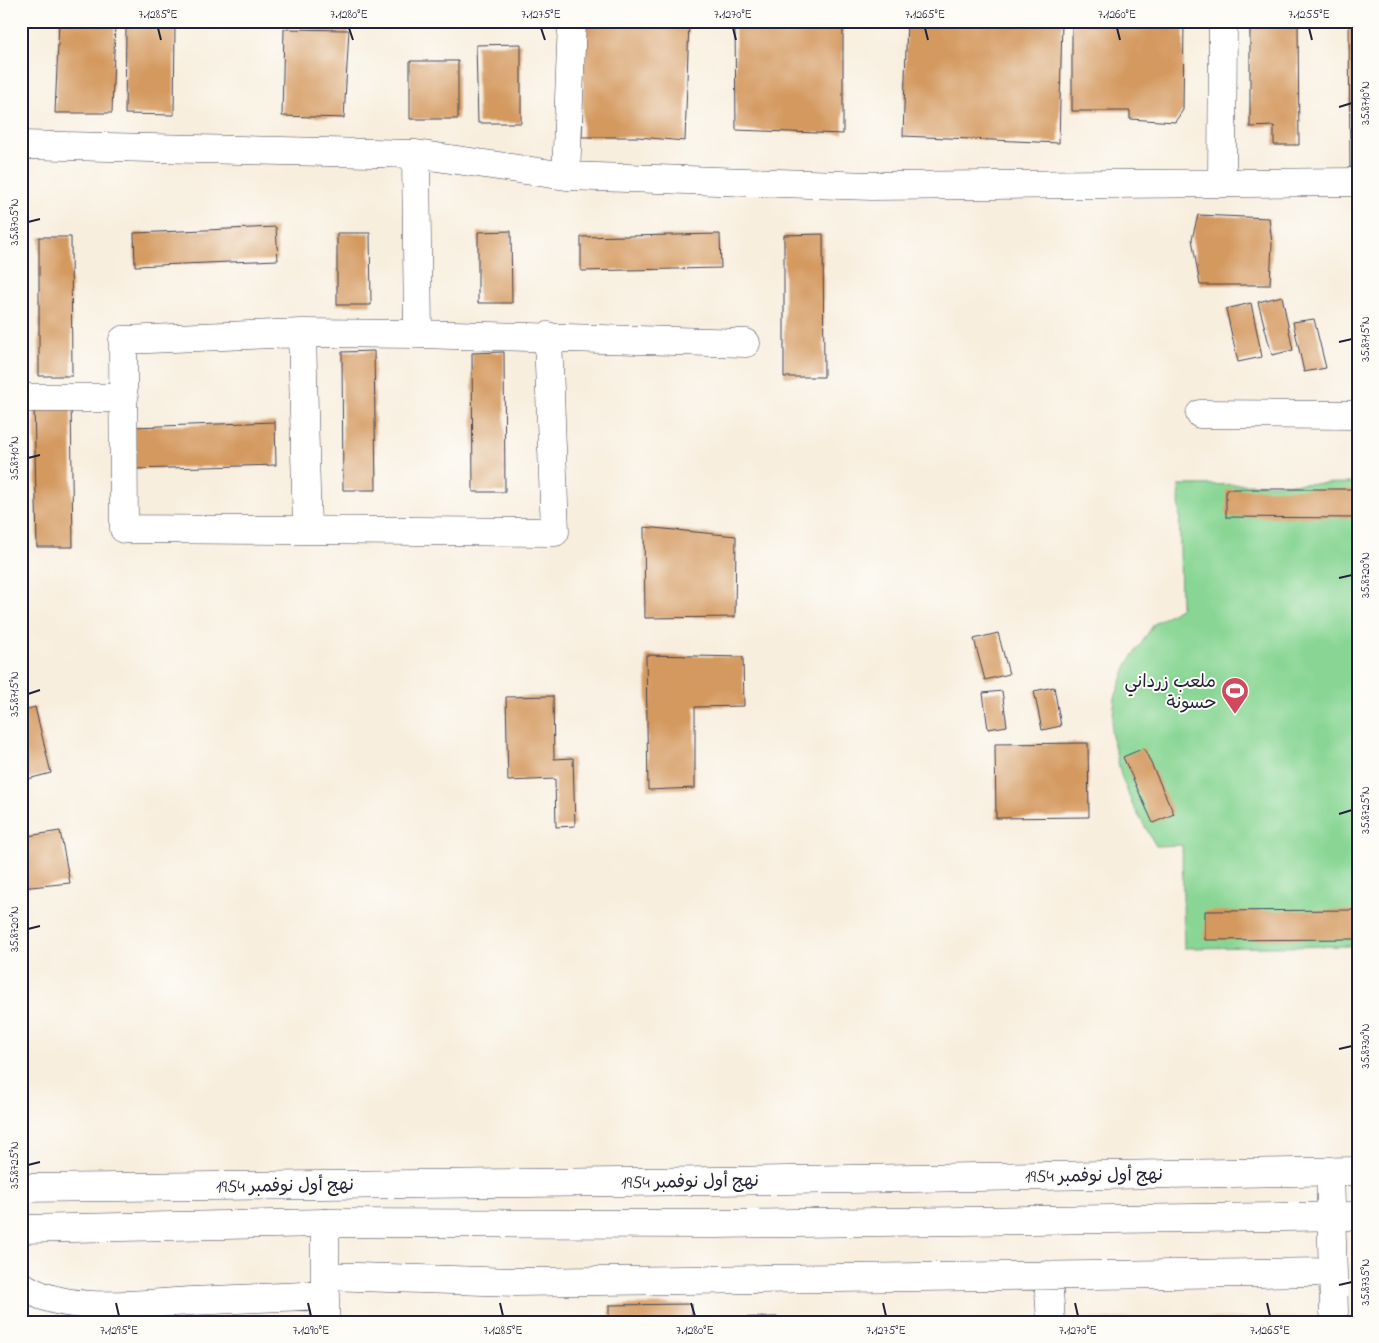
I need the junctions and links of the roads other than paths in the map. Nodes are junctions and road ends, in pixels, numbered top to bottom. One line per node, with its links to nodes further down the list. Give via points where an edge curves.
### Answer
1 (572, 21): 5 (main road)
2 (1224, 21): 6 (main road)
3 (21, 145): 4 (main road)
4 (416, 154): 5 (main road); 9 (main road)
5 (566, 176): 6 (main road, via 871,186)
6 (1222, 182): 7 (main road)
7 (1358, 182)
8 (302, 333): 9 (main road); 13 (main road, via 123,340); 16 (main road)
9 (418, 334): 10 (main road)
10 (548, 336): 11 (main road); 16 (main road, via 555,532)
11 (746, 343)
12 (21, 398): 13 (main road)
13 (124, 398): 16 (main road, via 124,529)
14 (1200, 414): 15 (main road)
15 (1358, 416)
16 (307, 530)
17 (1330, 1171): 18 (main road, نهج أول نوفمبر 1954); 19 (main road, نهج أول نوفمبر 1954); 21 (main road)
18 (1358, 1171)
19 (716, 1181): 20 (main road, نهج أول نوفمبر 1954); 23 (main road)
20 (21, 1188)
21 (1345, 1216): 23 (main road); 25 (main road)
22 (325, 1223): 23 (main road); 24 (main road); 28 (main road)
23 (717, 1224)
24 (21, 1229)
25 (1333, 1272): 26 (main road); 29 (main road)
26 (1048, 1275): 28 (main road, via 515,1282); 31 (main road)
27 (21, 1285): 30 (main road, via 32,1292)
28 (325, 1298): 30 (main road)
29 (1334, 1312)
30 (96, 1313)
31 (1050, 1322)

